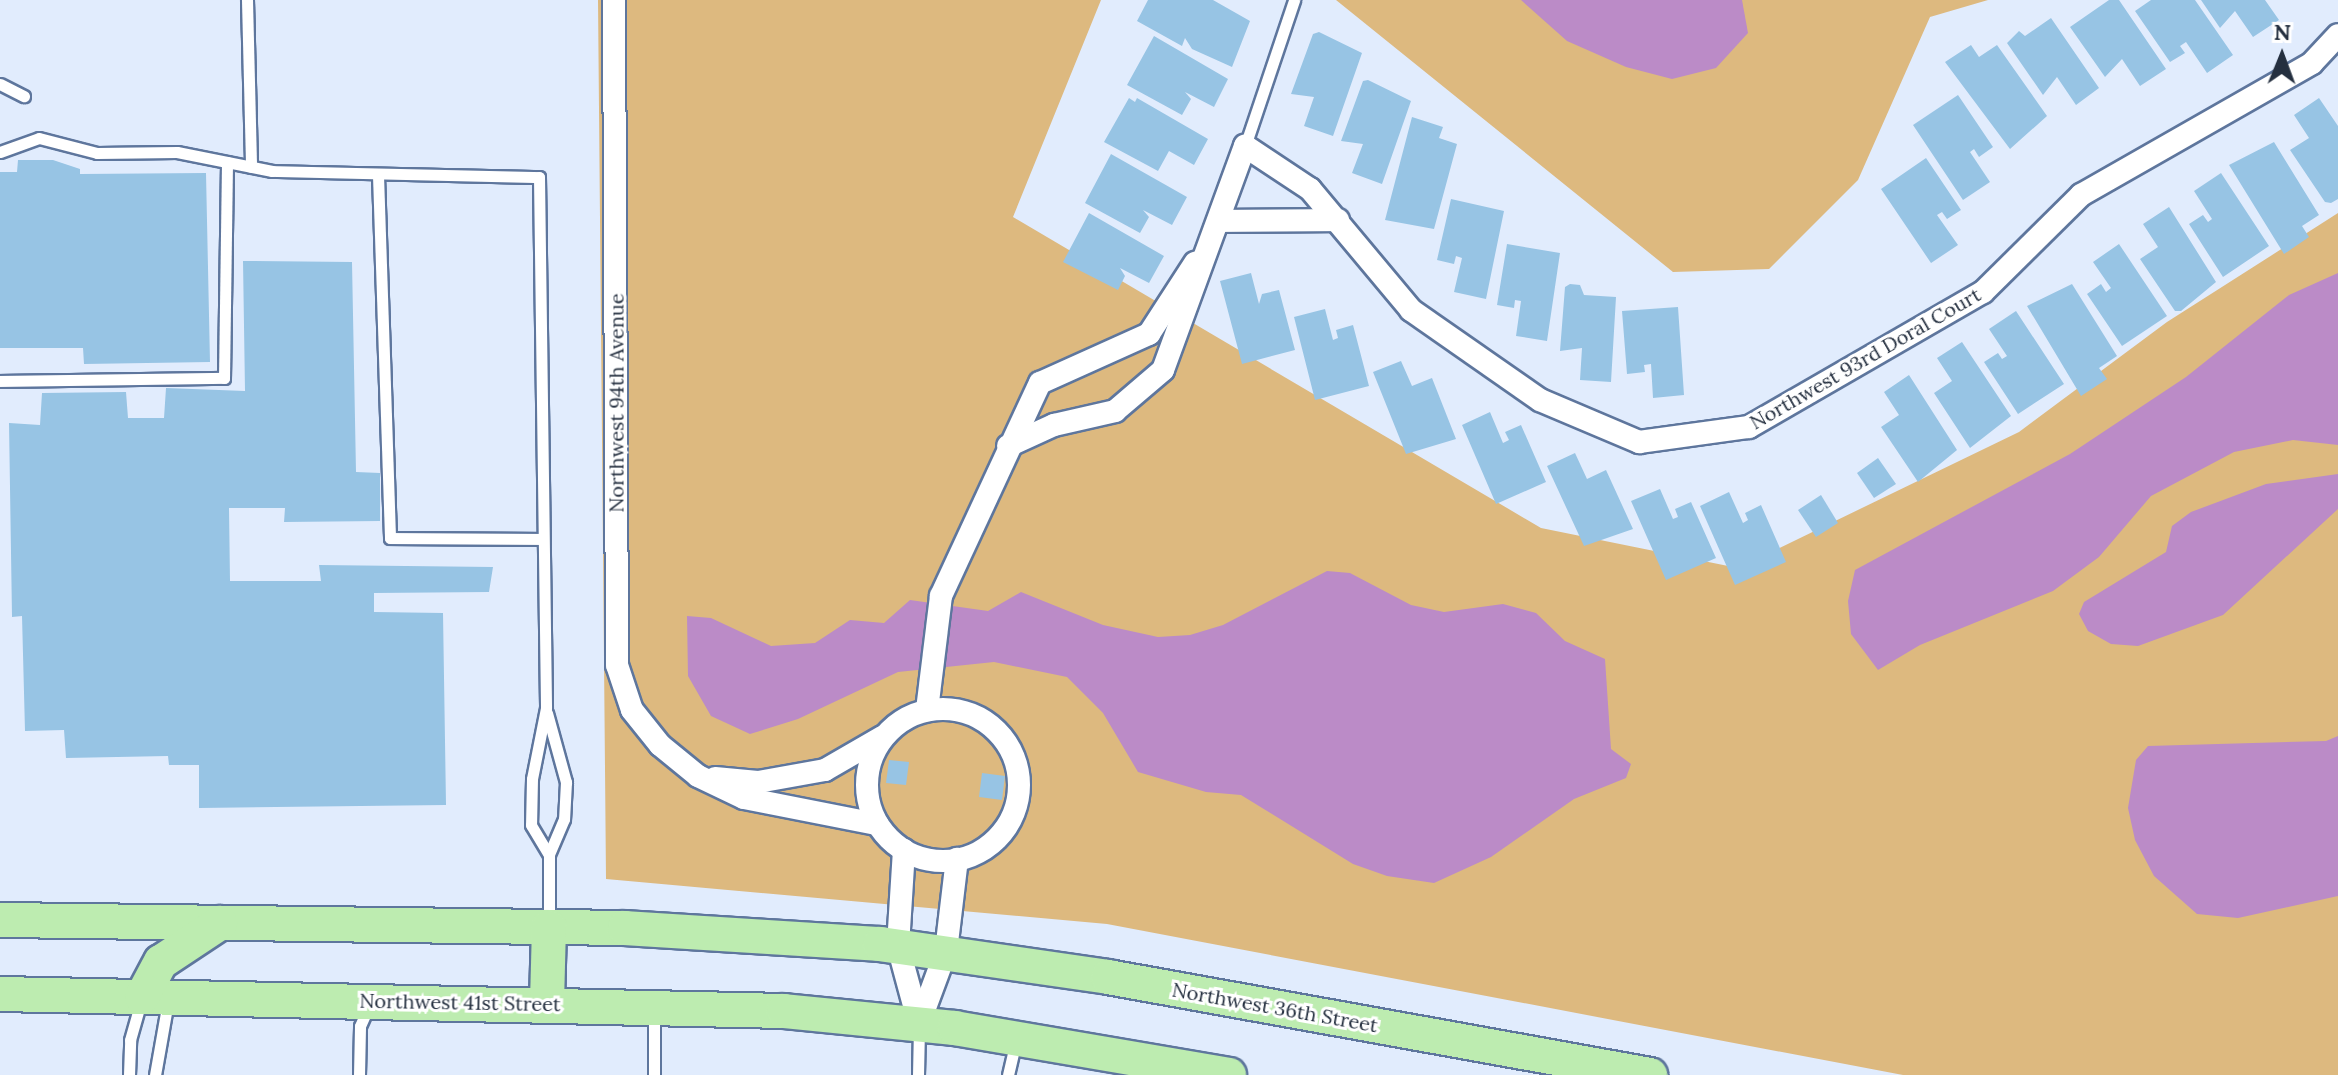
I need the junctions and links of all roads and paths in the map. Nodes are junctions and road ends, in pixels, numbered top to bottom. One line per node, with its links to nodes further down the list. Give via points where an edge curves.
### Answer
1 (247, 0): 10 (lane)
2 (614, 0): 20 (street, Northwest 94th Avenue, via 617,665 632,710 660,745)
3 (1294, 0): 7 (lane)
4 (2338, 35): 12 (street, Northwest 93rd Doral Court, via 2312,63 2081,195 1983,292 1749,427 1639,442 1540,400 1411,310)
5 (0, 84): 6 (lane)
6 (24, 96)
7 (1245, 146): 12 (street, Northwest 93rd Doral Court, via 1310,189); 13 (street)
8 (0, 152): 9 (lane, via 39,138 97,153 177,152)
9 (227, 162): 10 (lane); 14 (lane, via 224,378)
10 (251, 167): 11 (lane)
11 (378, 175): 16 (lane, via 390,538); 16 (lane, via 539,177)
12 (1338, 220): 13 (street)
13 (1222, 221): 15 (street, via 1149,334 1040,383); 15 (street, via 1163,370 1115,411 1054,425)
14 (0, 381)
15 (1008, 446): 18 (street, via 941,596)
16 (543, 539): 17 (lane)
17 (546, 708): 23 (lane, via 566,782 564,819); 23 (lane, via 532,779 531,825)
18 (927, 710): 19 (street, via 904,719); 24 (street, via 953,709 977,716 998,731 1013,752 1020,776 1019,801 1009,825 993,844)
19 (884, 736): 20 (street, via 825,770 758,782); 21 (street, via 867,782)
20 (698, 776): 21 (street, Northwest 94th Avenue, via 744,798)
21 (877, 824): 22 (street)
22 (904, 850): 24 (street, via 920,858); 28 (street)
23 (549, 855): 27 (lane)
24 (957, 859): 29 (street)
25 (0, 920): 26 (main road)
26 (220, 923): 27 (main road); 32 (main road, via 161,962)
27 (549, 927): 28 (main road); 34 (main road)
28 (898, 946): 29 (main road, Northwest 36th Street); 36 (street)
29 (946, 951): 36 (street); 45 (main road, Northwest 36th Street)
30 (0, 972): 31 (main road)
31 (16, 995): 32 (main road, Northwest 41st Street)
32 (156, 997): 33 (main road, Northwest 41st Street); 38 (lane, via 130,1040); 39 (lane)
33 (372, 1000): 34 (main road, Northwest 41st Street); 40 (lane, via 360,1026)
34 (547, 1003): 35 (main road, Northwest 41st Street)
35 (654, 1005): 36 (main road, Northwest 41st Street); 41 (lane)
36 (919, 1024): 37 (main road); 42 (lane)
37 (1017, 1038): 43 (lane); 44 (main road)
38 (129, 1075)
39 (155, 1075)
40 (359, 1075)
41 (654, 1075)
42 (918, 1075)
43 (1008, 1075)
44 (1229, 1075)
45 (1650, 1075)

